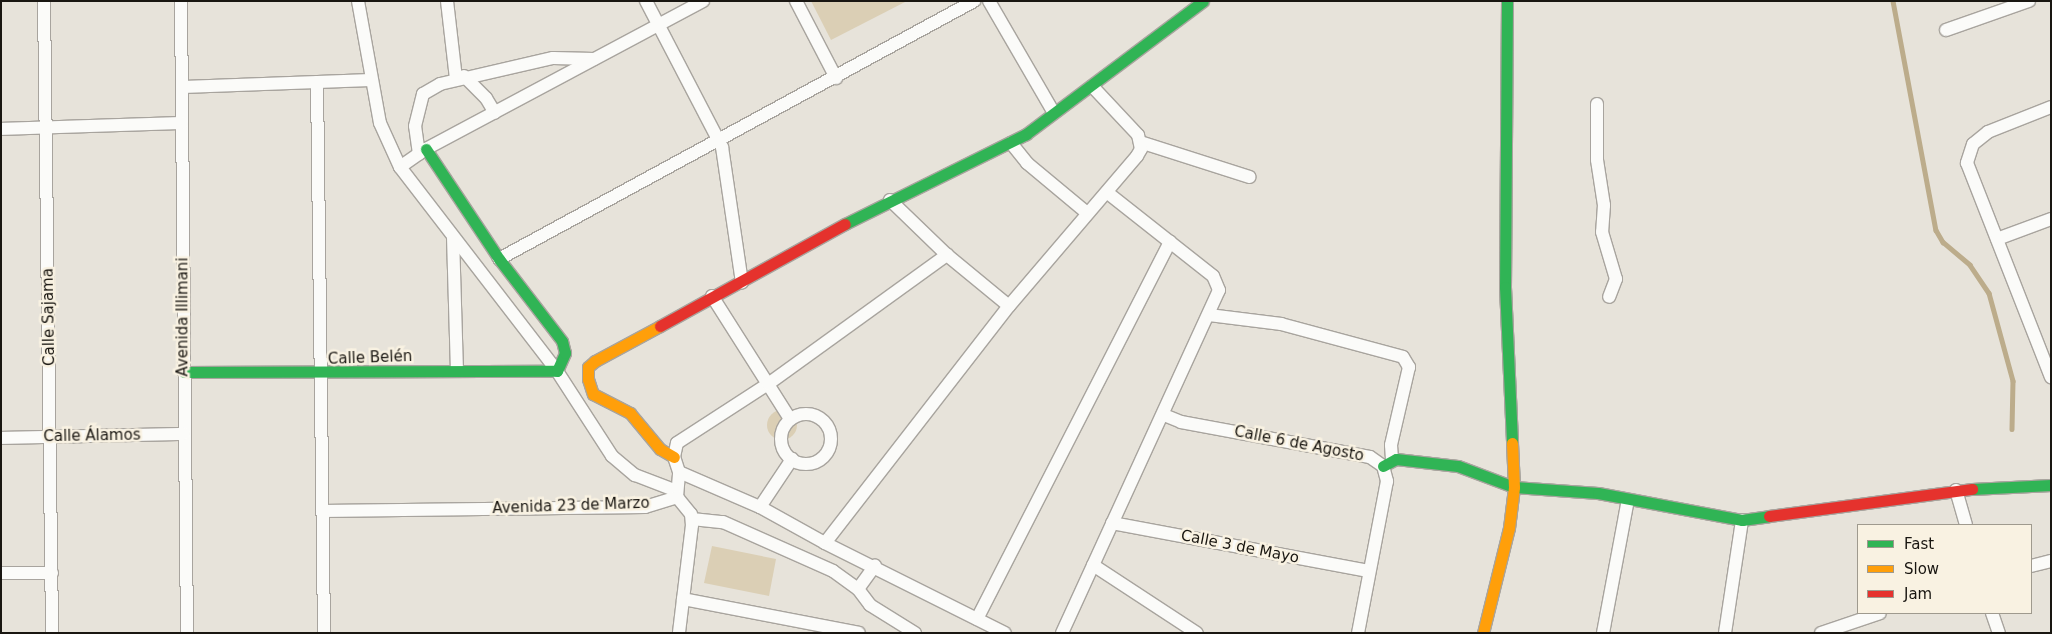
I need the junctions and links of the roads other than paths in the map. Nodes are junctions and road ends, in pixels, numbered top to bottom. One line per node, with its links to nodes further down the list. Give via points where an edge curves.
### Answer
1 (44, 1): 27 (street, Calle Sajama)
2 (181, 1): 21 (street, Avenida Illimani)
3 (358, 1): 18 (street)
4 (447, 1): 16 (street)
5 (646, 1): 13 (street)
6 (703, 1): 13 (street)
7 (796, 1): 17 (street)
8 (974, 1): 17 (street)
9 (989, 1): 25 (street)
10 (1203, 1): 20 (street)
11 (1507, 1): 66 (street, via 1505,287)
12 (2029, 1): 14 (street)
13 (657, 26): 15 (street); 29 (street)
14 (1946, 30)
15 (594, 59): 16 (street, via 553,58); 24 (street)
16 (460, 77): 24 (street, via 486,98); 32 (street, via 422,94 415,126)
17 (836, 78): 29 (street)
18 (371, 80): 19 (street); 33 (street, via 380,123)
19 (317, 82): 21 (street); 53 (street)
20 (1092, 86): 25 (street); 30 (street, via 1138,135)
21 (183, 87): 26 (street, Avenida Illimani)
22 (1597, 104): 46 (street, via 1597,160 1604,205 1602,232 1616,279)
23 (2051, 107): 40 (street, via 1988,132 1968,152 1967,163)
24 (495, 113): 32 (street)
25 (1054, 113): 31 (street)
26 (182, 123): 27 (street); 52 (street, Avenida Illimani)
27 (45, 126): 28 (street); 59 (street, Calle Sajama)
28 (1, 129)
29 (719, 139): 43 (street); 44 (street, via 725,158 737,269)
30 (1140, 142): 34 (street); 35 (street, via 1137,156)
31 (1011, 143): 36 (street); 37 (street, via 1027,163)
32 (422, 152): 33 (street); 43 (street)
33 (400, 167): 39 (street)
34 (1250, 177)
35 (1108, 193): 37 (street); 41 (street)
36 (890, 200): 42 (street); 44 (street)
37 (1087, 213): 47 (street)
38 (2051, 219): 40 (street)
39 (453, 238): 50 (street); 51 (street)
40 (1997, 239): 49 (street)
41 (1170, 242): 48 (street, via 1216,280 1219,290); 88 (street)
42 (947, 255): 47 (street); 55 (street)
43 (500, 259): 51 (street, via 562,341 565,353)
44 (742, 283): 45 (street)
45 (712, 296): 55 (street); 61 (street, via 588,367 588,379 594,394 630,413 660,449)
46 (1609, 298)
47 (1009, 306): 76 (street)
48 (1209, 315): 56 (street); 63 (street, via 1281,324 1403,357 1409,367)
49 (2046, 351): 54 (street)
50 (457, 370): 51 (street, Calle Belén); 53 (street, Calle Belén)
51 (557, 371): 68 (street, via 618,462)
52 (184, 372): 53 (street, Calle Belén); 58 (street, Avenida Illimani)
53 (322, 374): 71 (street)
54 (2051, 377)
55 (768, 384): 57 (street); 61 (street, via 677,443)
56 (1164, 415): 63 (street, Calle 6 de Agosto, via 1181,422); 74 (street)
57 (790, 419): 62 (street, via 781,440); 62 (street, via 805,413 821,418 830,432 828,450 816,461 808,464)
58 (184, 434): 59 (street, Calle Álamos); 90 (street, Avenida Illimani)
59 (51, 437): 60 (street, Calle Álamos); 83 (street, Calle Sajama)
60 (1, 438)
61 (674, 457): 64 (street)
62 (792, 459): 70 (street)
63 (1388, 463): 66 (street, via 1458,466); 81 (street, Calle 6 de Agosto)
64 (679, 472): 68 (street); 70 (street)
65 (2051, 485): 67 (street)
66 (1514, 487): 69 (street, via 1598,493); 99 (street, via 1509,528)
67 (1956, 490): 73 (street); 75 (street)
68 (677, 494): 71 (street, Avenida 23 de Marzo, via 645,507); 72 (street)
69 (1628, 500): 73 (street); 100 (street)
70 (760, 506): 76 (street)
71 (322, 511): 91 (street)
72 (692, 520): 84 (street, via 723,522 833,571); 85 (street)
73 (1742, 520): 101 (street)
74 (1112, 523): 78 (street); 81 (street, Calle 3 de Mayo)
75 (1966, 524)
76 (825, 543): 79 (street)
77 (2051, 561): 80 (street)
78 (1093, 565): 96 (street); 97 (street)
79 (875, 566): 84 (street); 88 (street)
80 (2032, 566)
81 (1368, 571): 98 (street, Calle 6 de Agosto)
82 (1, 573): 83 (street)
83 (52, 574): 89 (street, Calle Sajama)
84 (858, 590): 94 (street, via 870,605)
85 (683, 599): 92 (street); 93 (street)
86 (1877, 614): 102 (street)
87 (1992, 614): 103 (street)
88 (977, 619): 95 (street)
89 (52, 633)
90 (187, 633)
91 (324, 633)
92 (679, 633)
93 (859, 633)
94 (915, 633)
95 (1005, 633)
96 (1062, 633)
97 (1197, 633)
98 (1358, 633)
99 (1483, 633)
100 (1603, 633)
101 (1725, 633)
102 (1821, 633)
103 (1999, 633)

